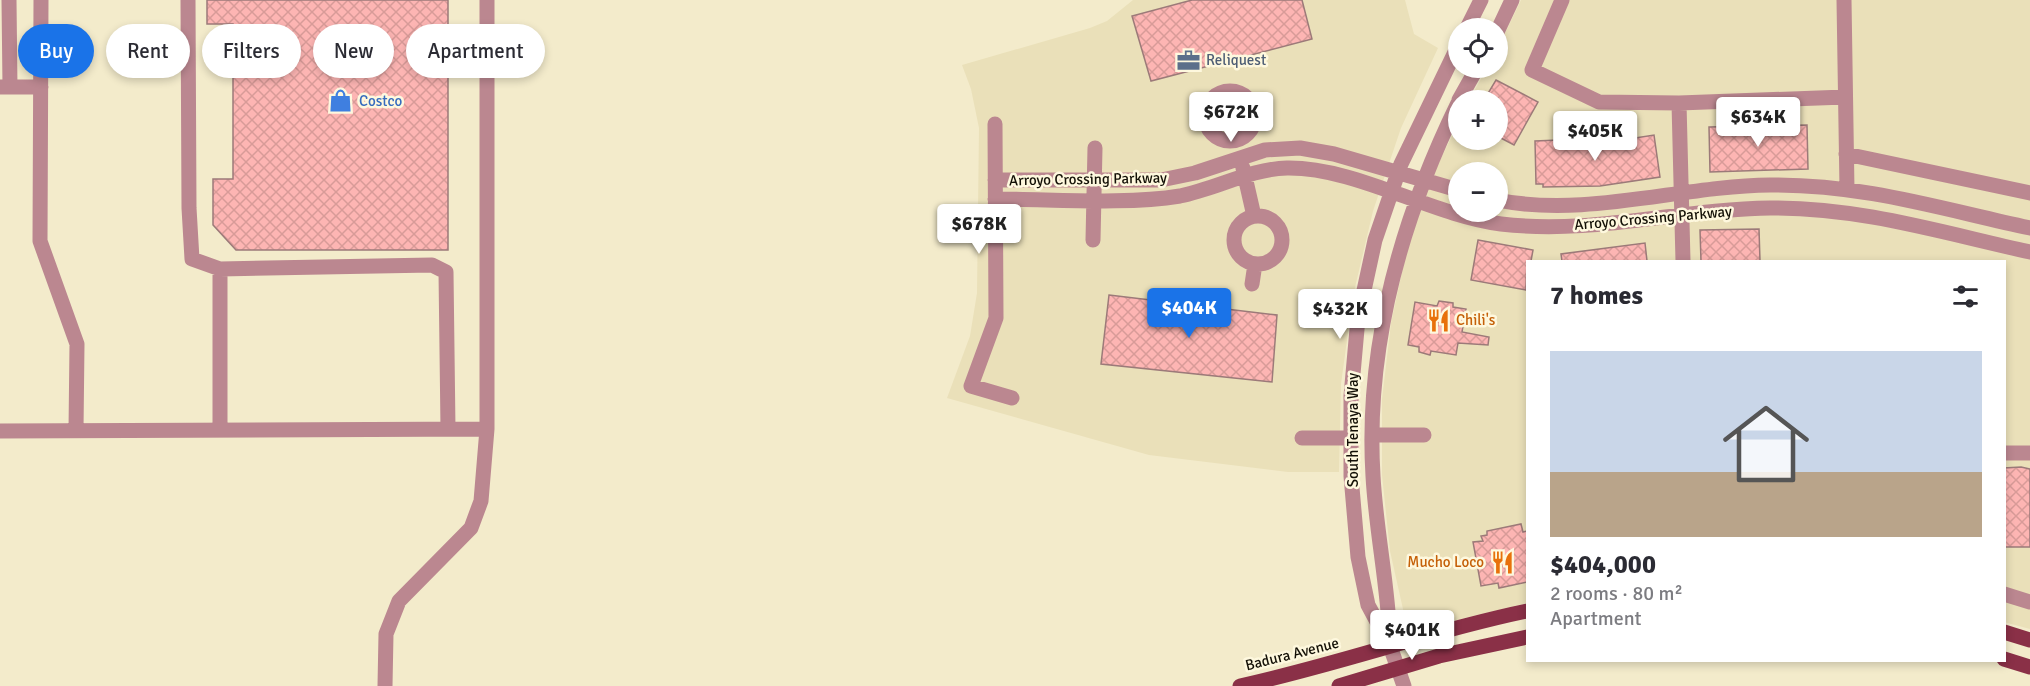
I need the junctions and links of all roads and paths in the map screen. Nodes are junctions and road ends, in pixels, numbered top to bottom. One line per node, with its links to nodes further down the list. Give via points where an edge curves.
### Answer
1 (9, 0): 12 (street)
2 (41, 0): 13 (street)
3 (188, 0): 43 (street, via 192,259)
4 (488, 0): 48 (street)
5 (1482, 0): 9 (street)
6 (1512, 0): 10 (street)
7 (1562, 0): 15 (street, via 1532,70 1599,102)
8 (1844, 0): 14 (street)
9 (1472, 18)
10 (1504, 18)
11 (1448, 67): 22 (street, South Tenaya Way)
12 (5, 87): 13 (street)
13 (41, 87): 49 (street, via 40,241 77,345)
14 (1845, 97): 15 (street); 20 (street)
15 (1679, 103): 30 (street)
16 (995, 124): 24 (street)
17 (1448, 125): 26 (street, South Tenaya Way)
18 (1236, 139): 21 (street)
19 (1095, 148): 25 (street)
20 (1846, 154): 28 (street); 31 (street)
21 (1241, 157): 22 (street, Arroyo Crossing Parkway, via 1273,149 1308,149); 23 (street); 25 (street, Arroyo Crossing Parkway, via 1178,178)
22 (1398, 172): 26 (street, Arroyo Crossing Parkway); 29 (street, South Tenaya Way)
23 (1245, 176): 29 (street, Arroyo Crossing Parkway, via 1284,168 1314,170); 33 (street, Arroyo Crossing Parkway, via 1182,195); 36 (street)
24 (995, 180): 25 (street, Arroyo Crossing Parkway); 32 (street)
25 (1094, 180): 33 (street)
26 (1422, 180): 27 (street, Arroyo Crossing Parkway); 34 (street, South Tenaya Way)
27 (1448, 187)
28 (1847, 189): 30 (street, Arroyo Crossing Parkway, via 1769,185); 38 (street, Arroyo Crossing Parkway, via 1887,194)
29 (1391, 193): 34 (street, Arroyo Crossing Parkway); 54 (street, South Tenaya Way, via 1375,240 1358,318)
30 (1681, 193): 35 (street, Arroyo Crossing Parkway, via 1598,203); 37 (street)
31 (2030, 194)
32 (995, 199): 33 (street, Arroyo Crossing Parkway); 45 (street, via 996,318 971,386)
33 (1094, 199): 39 (street)
34 (1415, 201): 37 (street, Arroyo Crossing Parkway, via 1466,217 1533,227 1599,226); 51 (street, South Tenaya Way, via 1399,246 1382,322)
35 (1508, 201)
36 (1254, 216): 42 (street, via 1241,223 1234,244 1241,258); 42 (street, via 1263,216 1276,224 1282,240 1271,261)
37 (1682, 216): 40 (street, Arroyo Crossing Parkway, via 1769,208 1826,210 1883,217); 41 (street)
38 (2030, 228)
39 (1093, 240)
40 (2030, 252)
41 (1683, 260)
42 (1255, 264): 44 (street)
43 (220, 269): 46 (street); 47 (street, via 432,265 446,272)
44 (1252, 284)
45 (1012, 398)
46 (220, 428): 47 (street); 49 (street)
47 (448, 429): 48 (street)
48 (487, 429): 67 (street, via 482,501 471,528 399,601 386,634)
49 (76, 430): 50 (street)
50 (0, 431)
51 (1373, 435): 52 (street); 63 (street, South Tenaya Way, via 1373,476)
52 (1424, 435)
53 (1302, 438): 54 (street)
54 (1351, 438): 63 (street, South Tenaya Way, via 1358,556 1368,604)
55 (2006, 453): 56 (street)
56 (2030, 453)
57 (2006, 595): 58 (street)
58 (2030, 602)
59 (1526, 611): 63 (main road, Badura Avenue)
60 (2006, 633): 62 (main road)
61 (1526, 637): 66 (main road)
62 (2030, 640)
63 (1390, 646): 66 (street, South Tenaya Way); 68 (main road, Badura Avenue)
64 (2006, 660): 65 (main road)
65 (2030, 667)
66 (1397, 668): 69 (main road); 70 (street, South Tenaya Way)
67 (385, 686)
68 (1240, 686)
69 (1339, 686)
70 (1404, 686)

